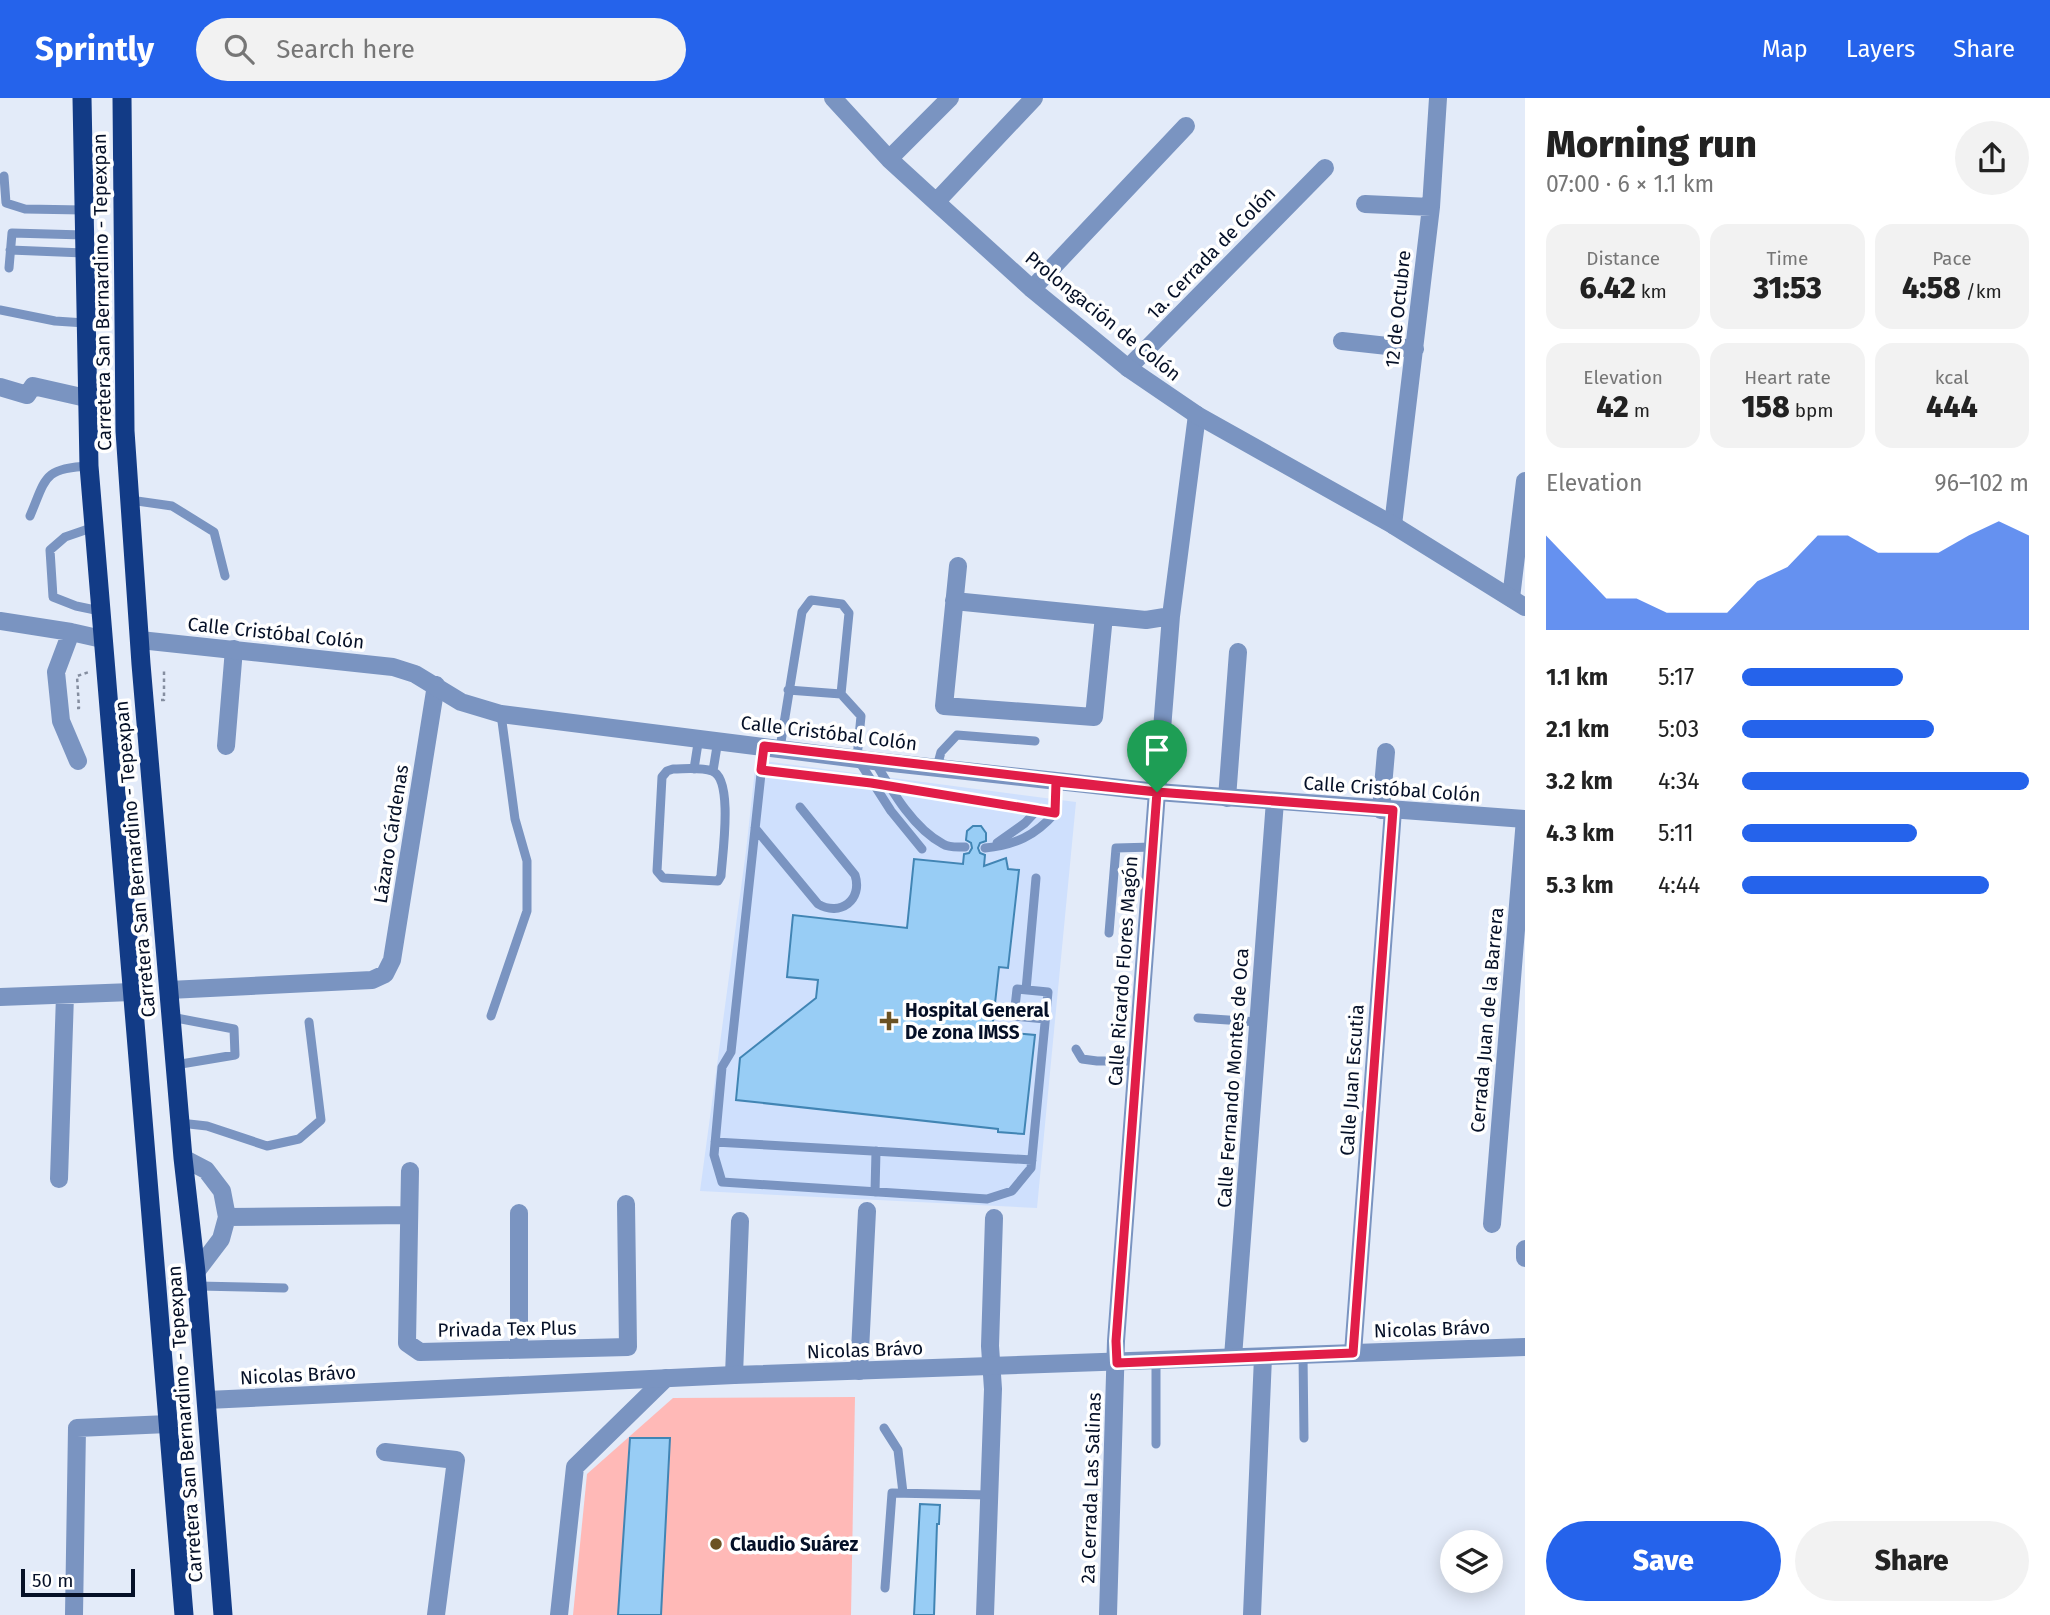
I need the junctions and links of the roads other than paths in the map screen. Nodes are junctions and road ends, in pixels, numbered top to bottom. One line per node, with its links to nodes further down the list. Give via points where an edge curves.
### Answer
1 (82, 98): 14 (highway, Carretera San Bernardino - Tepexpan)
2 (122, 98): 29 (highway, Carretera San Bernardino - Tepexpan, via 125,431)
3 (833, 98): 8 (street, Prolongación de Colón)
4 (950, 98): 8 (street)
5 (1034, 98): 11 (street)
6 (1438, 98): 13 (street, 12 de Octubre)
7 (1186, 126): 18 (street)
8 (889, 159): 11 (street, Prolongación de Colón)
9 (1325, 168): 23 (street, 1a. Cerrada de Colón)
10 (4, 176): 14 (lane, via 6,203 24,209)
11 (936, 202): 18 (street, Prolongación de Colón)
12 (1364, 204): 13 (street)
13 (1431, 207): 22 (street, 12 de Octubre)
14 (83, 209): 15 (highway, Carretera San Bernardino - Tepexpan)
15 (84, 244): 16 (lane); 16 (lane, via 12,233); 20 (highway, Carretera San Bernardino - Tepexpan)
16 (10, 250): 17 (lane)
17 (9, 268)
18 (1032, 289): 23 (street, Prolongación de Colón)
19 (0, 310): 20 (lane)
20 (85, 323): 25 (highway, Carretera San Bernardino - Tepexpan)
21 (1342, 341): 22 (street)
22 (1415, 349): 31 (street, 12 de Octubre)
23 (1128, 368): 26 (street, Prolongación de Colón)
24 (0, 387): 25 (street, via 27,395 33,386)
25 (86, 398): 27 (highway, Carretera San Bernardino - Tepexpan)
26 (1197, 415): 31 (street, Prolongación de Colón); 39 (street, Calle Ricardo Flores Magón)
27 (89, 466): 30 (lane, via 61,467 45,480); 32 (highway, Carretera San Bernardino - Tepexpan)
28 (1525, 481): 36 (street)
29 (130, 500): 34 (lane, via 172,506 214,532); 43 (highway, Carretera San Bernardino - Tepexpan)
30 (30, 516)
31 (1393, 525): 36 (street, Prolongación de Colón)
32 (94, 527): 37 (highway, Carretera San Bernardino - Tepexpan); 37 (lane, via 65,537 50,550 53,597)
33 (958, 566): 35 (street)
34 (225, 576)
35 (954, 601): 38 (street); 38 (street, via 944,706 1094,717)
36 (1518, 602)
37 (100, 611): 42 (highway, Carretera San Bernardino - Tepexpan)
38 (1104, 616): 39 (street, via 1146,620)
39 (1171, 616): 65 (street, Calle Ricardo Flores Magón)
40 (0, 621): 41 (street)
41 (71, 632): 42 (street); 57 (street, via 56,672 61,721)
42 (102, 639): 85 (highway, Carretera San Bernardino - Tepexpan)
43 (140, 640): 44 (street, Calle Cristóbal Colón); 83 (highway, Carretera San Bernardino - Tepexpan)
44 (234, 649): 46 (street, Calle Cristóbal Colón, via 393,667); 53 (street)
45 (1238, 652): 66 (street)
46 (436, 685): 49 (street, Calle Cristóbal Colón, via 461,702); 83 (street, Lázaro Cárdenas, via 392,960 385,974 372,980)
47 (788, 690): 48 (lane); 48 (lane, via 802,612 811,600 842,604 849,612); 54 (lane)
48 (841, 694): 56 (lane, via 861,716)
49 (501, 715): 50 (street, Calle Cristóbal Colón); 88 (lane, via 515,819 527,861 527,911)
50 (699, 737): 51 (street, Calle Cristóbal Colón); 59 (lane)
51 (718, 740): 54 (street, Calle Cristóbal Colón); 61 (lane)
52 (1035, 741): 58 (lane, via 957,735 941,752)
53 (226, 746)
54 (772, 747): 56 (street, Calle Cristóbal Colón); 60 (lane)
55 (1386, 752): 70 (street, Calle Juan Escutia)
56 (866, 759): 58 (street, Calle Cristóbal Colón); 63 (lane); 64 (lane)
57 (78, 761)
58 (937, 767): 62 (street, Calle Cristóbal Colón)
59 (694, 769): 61 (lane); 61 (lane, via 673,769 662,777 657,871 663,878 712,882 721,876 726,805 719,776)
60 (761, 770): 63 (lane); 73 (lane)
61 (713, 771)
62 (1056, 782): 65 (street, Calle Cristóbal Colón); 71 (lane)
63 (871, 783): 64 (lane); 78 (lane)
64 (889, 785): 69 (lane); 75 (lane, via 920,827 945,846)
65 (1157, 792): 66 (street, Calle Cristóbal Colón); 76 (street, Calle Ricardo Flores Magón)
66 (1227, 798): 67 (street, Calle Cristóbal Colón)
67 (1275, 801): 70 (street, Calle Cristóbal Colón); 93 (street, Calle Fernando Montes de Oca)
68 (800, 807): 73 (lane, via 855,875 855,895 842,908 817,904)
69 (1039, 808): 71 (lane); 74 (lane)
70 (1387, 810): 72 (street, Calle Cristóbal Colón); 120 (street, Calle Juan Escutia)
71 (1055, 813): 77 (lane, via 1024,840)
72 (1525, 819): 80 (street, Cerrada Juan de la Barrera)
73 (755, 828): 99 (lane, via 731,1052 722,1067)
74 (997, 843)
75 (965, 847)
76 (1153, 847): 81 (lane, via 1116,848); 96 (street, Calle Ricardo Flores Magón)
77 (985, 848)
78 (922, 849)
79 (1036, 878): 84 (lane)
80 (1522, 887): 82 (street, Cerrada Juan de la Barrera)
81 (1109, 933)
82 (1519, 953): 94 (street, Cerrada Juan de la Barrera)
83 (169, 990): 89 (highway, Carretera San Bernardino - Tepexpan)
84 (1026, 990): 91 (lane, via 1048,992); 91 (lane, via 1017,989 1014,1016)
85 (132, 992): 86 (street); 131 (highway, Carretera San Bernardino - Tepexpan)
86 (65, 995): 87 (street); 104 (street)
87 (0, 997)
88 (491, 1016)
89 (171, 1017): 97 (highway, Carretera San Bernardino - Tepexpan); 97 (lane, via 234,1029 235,1055)
90 (1198, 1018): 93 (lane)
91 (1045, 1019): 102 (lane)
92 (309, 1022): 98 (lane, via 321,1120 299,1139 267,1146 207,1126)
93 (1258, 1022): 122 (street, Calle Fernando Montes de Oca)
94 (1516, 1023): 113 (street, Cerrada Juan de la Barrera)
95 (1076, 1049): 96 (lane, via 1082,1059 1097,1062)
96 (1137, 1061): 125 (street, Calle Ricardo Flores Magón)
97 (175, 1065): 98 (highway, Carretera San Bernardino - Tepexpan)
98 (180, 1123): 101 (highway, Carretera San Bernardino - Tepexpan)
99 (715, 1142): 100 (lane); 105 (lane, via 722,1182)
100 (876, 1151): 102 (lane); 105 (lane)
101 (183, 1158): 110 (street, via 206,1170 222,1191); 116 (highway, Carretera San Bernardino - Tepexpan)
102 (1032, 1160): 105 (lane, via 1012,1191 987,1199)
103 (410, 1171): 109 (street)
104 (59, 1179)
105 (875, 1192)
106 (626, 1204): 119 (street, Privada Tex Plus, via 628,1347)
107 (867, 1210): 127 (street)
108 (519, 1213): 119 (street)
109 (409, 1214): 110 (street); 119 (street, Privada Tex Plus, via 407,1343 420,1352)
110 (227, 1217): 116 (street, via 221,1239)
111 (994, 1218): 126 (street)
112 (740, 1221): 128 (street)
113 (1492, 1224)
114 (1525, 1249): 115 (street)
115 (1525, 1258)
116 (197, 1279): 117 (lane); 130 (highway, Carretera San Bernardino - Tepexpan)
117 (284, 1288)
118 (1525, 1347): 120 (street, Nicolas Brávo)
119 (519, 1348)
120 (1353, 1353): 121 (street, Nicolas Brávo)
121 (1303, 1355): 123 (street, Nicolas Brávo); 133 (lane)
122 (1233, 1357): 123 (street, Nicolas Brávo); 124 (street, Nicolas Brávo)
123 (1263, 1357): 146 (street)
124 (1156, 1361): 125 (street, Nicolas Brávo); 134 (lane)
125 (1117, 1363): 126 (street, Nicolas Brávo); 145 (street, 2a Cerrada Las Salinas)
126 (991, 1367): 127 (street, Nicolas Brávo); 137 (street)
127 (859, 1371): 128 (street, Nicolas Brávo)
128 (734, 1375): 129 (street, Nicolas Brávo)
129 (666, 1378): 130 (street, Nicolas Brávo); 143 (street, via 575,1466)
130 (207, 1400): 141 (highway, Carretera San Bernardino - Tepexpan)
131 (168, 1424): 139 (street, via 78,1428); 140 (highway, Carretera San Bernardino - Tepexpan)
132 (884, 1428): 136 (lane, via 898,1450)
133 (1304, 1438)
134 (1156, 1444)
135 (385, 1452): 142 (street, via 456,1460)
136 (903, 1493): 137 (lane); 138 (lane, via 892,1493)
137 (989, 1495): 144 (street)
138 (885, 1588)
139 (74, 1615)
140 (184, 1615)
141 (223, 1615)
142 (436, 1615)
143 (558, 1615)
144 (985, 1615)
145 (1108, 1615)
146 (1252, 1615)

